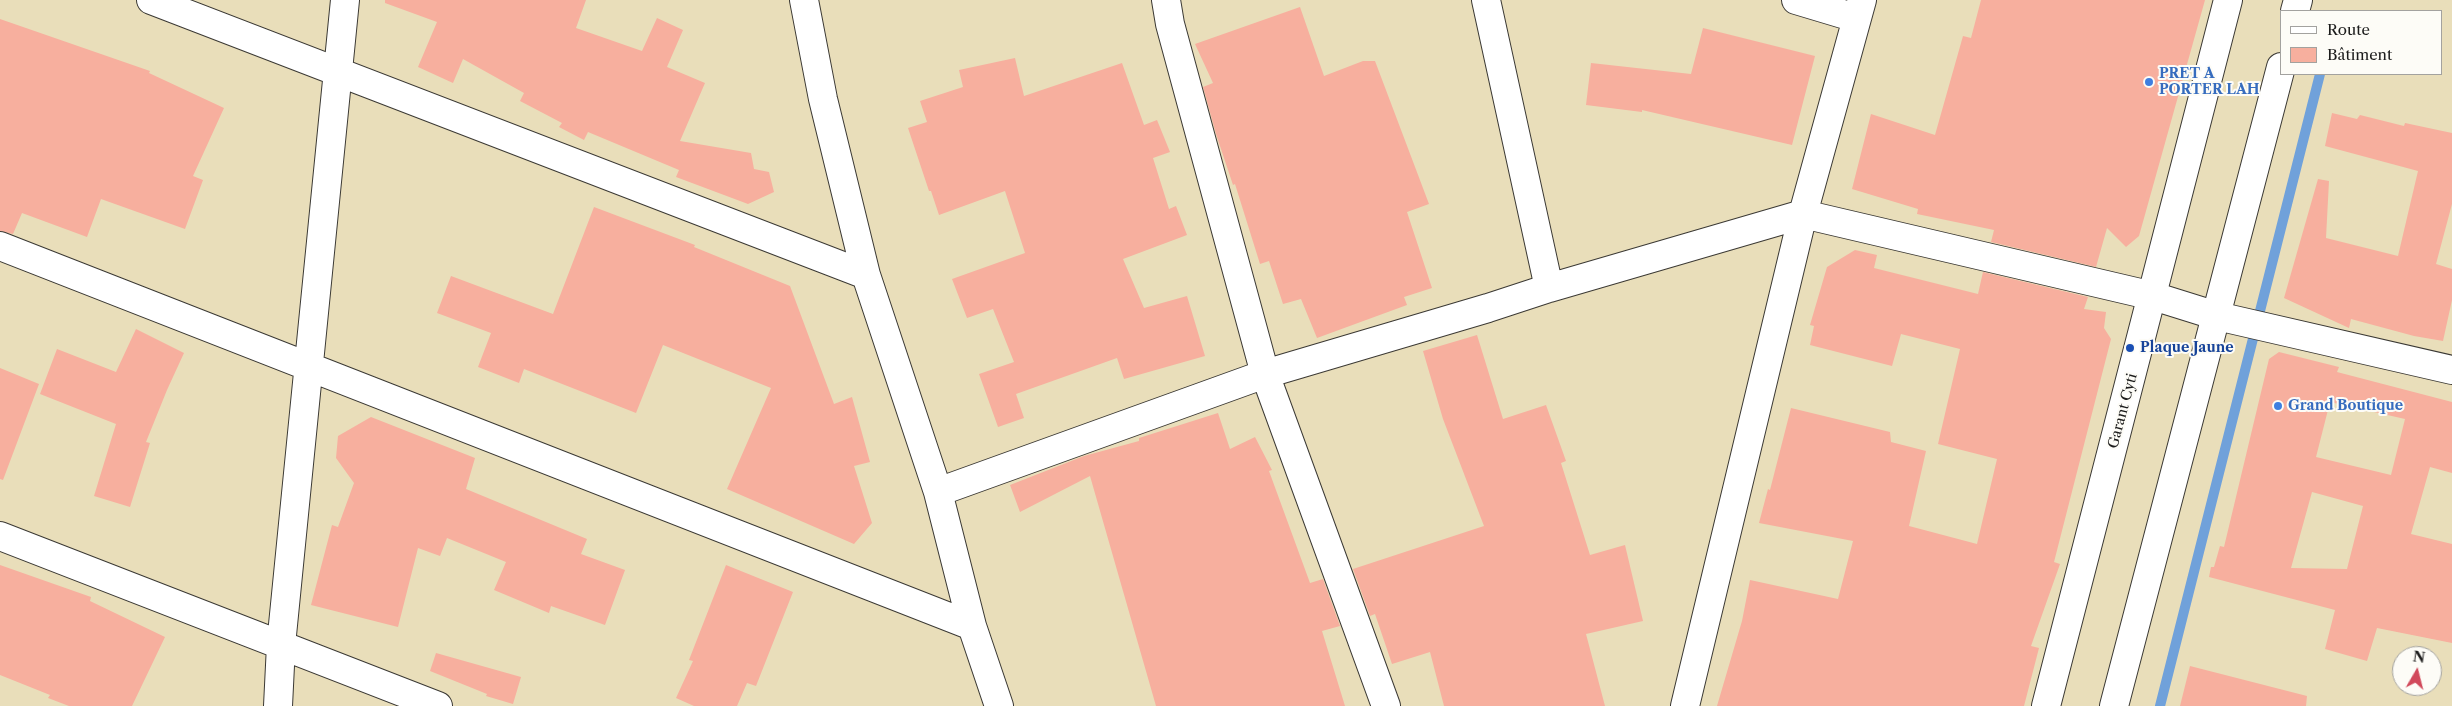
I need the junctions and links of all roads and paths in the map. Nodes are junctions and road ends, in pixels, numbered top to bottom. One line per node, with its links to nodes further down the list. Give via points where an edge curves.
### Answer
1 (151, 0): 10 (street)
2 (345, 0): 10 (street)
3 (804, 0): 13 (street, via 823,99)
4 (1166, 0): 19 (street)
5 (1486, 0): 14 (street)
6 (1796, 0): 8 (street)
7 (2228, 0): 15 (street, Garant Cyti)
8 (1859, 9): 11 (street)
9 (2280, 71): 16 (street)
10 (338, 72): 13 (street); 17 (street)
11 (1803, 214): 14 (street); 15 (street); 28 (street)
12 (0, 246): 17 (street)
13 (866, 275): 20 (street)
14 (1549, 288): 19 (street)
15 (2153, 296): 16 (street); 29 (street, Garant Cyti)
16 (2217, 316): 18 (street); 30 (street)
17 (308, 367): 22 (street); 23 (street)
18 (2452, 370)
19 (1265, 374): 20 (street); 27 (street)
20 (938, 492): 22 (street)
21 (0, 536): 23 (street)
22 (972, 626): 26 (street)
23 (281, 645): 24 (street); 25 (street)
24 (278, 706)
25 (438, 706)
26 (999, 706)
27 (1386, 706)
28 (1685, 706)
29 (2046, 706)
30 (2114, 706)

